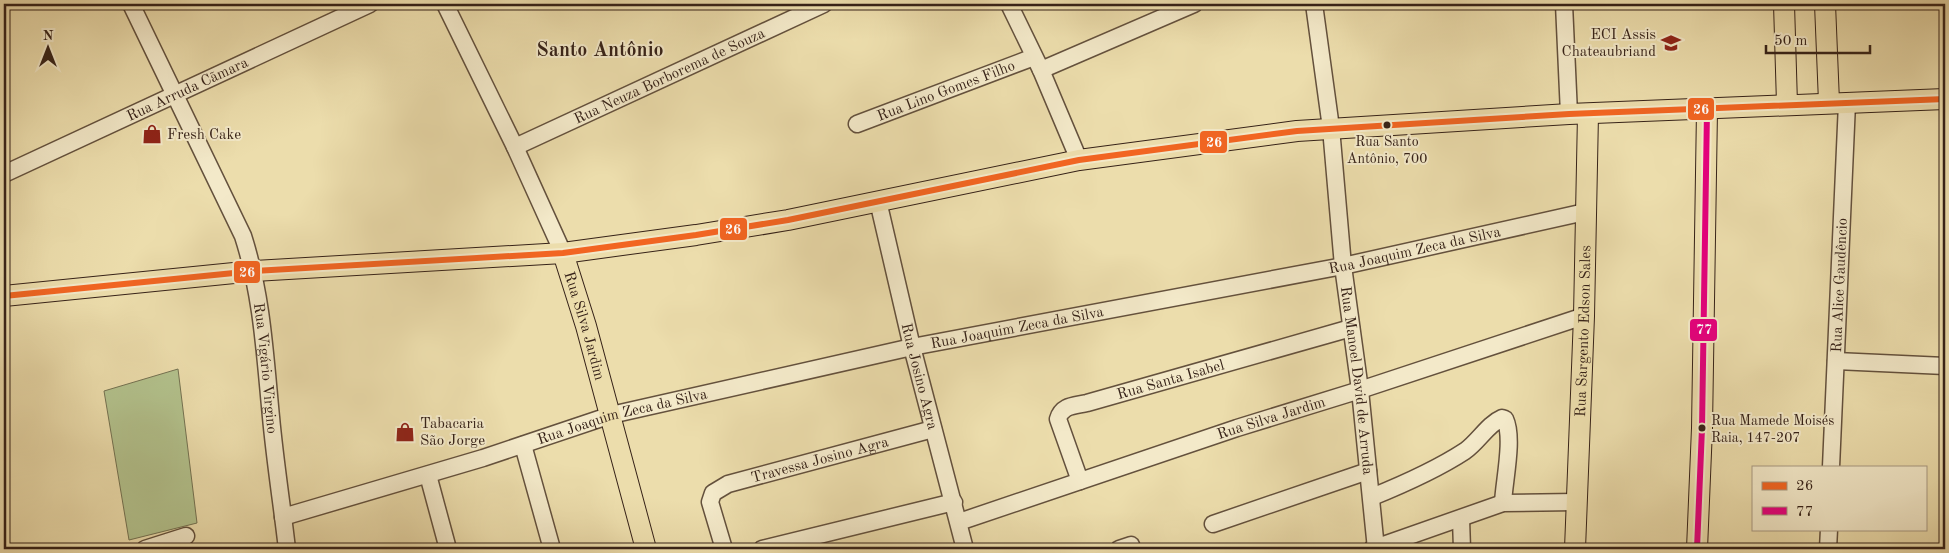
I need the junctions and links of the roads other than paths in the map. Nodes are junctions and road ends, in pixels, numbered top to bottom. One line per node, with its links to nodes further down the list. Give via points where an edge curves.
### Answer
1 (131, 4): 12 (street, Rua Vigário Virgino)
2 (370, 4): 12 (street, Rua Arruda Cãmara)
3 (444, 4): 20 (street, Rua Silva Jardim)
4 (824, 4): 20 (street, Rua Neuza Borborema de Souza)
5 (1009, 4): 11 (street)
6 (1194, 4): 11 (street, Rua Lino Gomes Filho)
7 (1314, 4): 19 (street, Rua Manoel David de Arruda)
8 (1564, 4): 17 (street, Rua Sargento Edson Sales)
9 (1784, 4): 15 (main road)
10 (1826, 4): 14 (main road)
11 (1037, 63): 18 (street, Rua Lino Gomes Filho); 21 (street)
12 (174, 95): 22 (street, Rua Arruda Cãmara); 27 (street, Rua Vigário Virgino, via 243,236)
13 (1945, 99): 14 (main road)
14 (1838, 103): 15 (main road); 32 (street, Rua Alice Gaudêncio)
15 (1787, 104): 16 (main road)
16 (1707, 110): 17 (main road); 63 (main road)
17 (1579, 114): 19 (main road); 24 (main road, Rua Sargento Edson Sales)
18 (857, 124)
19 (1331, 128): 21 (main road); 26 (street, Rua Manoel David de Arruda)
20 (515, 147): 25 (street, Rua Silva Jardim)
21 (1079, 160): 23 (main road)
22 (4, 174)
23 (878, 201): 25 (main road, via 705,234); 31 (street, Rua Josino Agra)
24 (1585, 212): 26 (street, Rua Joaquim Zeca da Silva); 29 (main road, Rua Sargento Edson Sales)
25 (563, 253): 27 (main road); 35 (main road, Rua Silva Jardim)
26 (1343, 266): 30 (street, Rua Manoel David de Arruda); 31 (street, Rua Joaquim Zeca da Silva)
27 (254, 271): 28 (main road); 46 (street, Rua Vigário Virgino)
28 (4, 296)
29 (1584, 316): 34 (street, Rua Silva Jardim); 44 (main road, Rua Sargento Edson Sales)
30 (1351, 328): 34 (street, Rua Manoel David de Arruda); 41 (street, Rua Santa Isabel, via 1065,407 1058,419)
31 (912, 347): 35 (street, Rua Joaquim Zeca da Silva); 36 (street, Rua Josino Agra)
32 (1836, 361): 33 (street); 38 (street, Rua Alice Gaudêncio)
33 (1945, 366)
34 (1360, 390): 39 (street, Rua Manoel David de Arruda); 41 (street, Rua Silva Jardim)
35 (611, 415): 37 (street, Rua Joaquim Zeca da Silva); 56 (main road, Rua Silva Jardim)
36 (933, 429): 43 (street, Rua Josino Agra); 57 (street, Travessa Josino Agra, via 728,484 717,490 710,502)
37 (523, 445): 40 (street, Rua Joaquim Zeca da Silva); 55 (street)
38 (1831, 466)
39 (1368, 470): 42 (street, Rua Manoel David de Arruda); 49 (street)
40 (428, 475): 46 (street, Rua Joaquim Zeca da Silva); 54 (street)
41 (1080, 481): 48 (street, Rua Silva Jardim)
42 (1372, 497): 45 (street, via 1449,461 1474,444 1502,418 1507,424 1508,446); 60 (street, Rua Manoel David de Arruda)
43 (954, 502): 48 (street, Rua Josino Agra); 58 (street)
44 (1576, 502): 45 (street); 62 (main road, Rua Sargento Edson Sales)
45 (1503, 503): 47 (street)
46 (283, 517): 53 (street, Rua Vigário Virgino)
47 (1461, 519): 60 (street); 61 (street)
48 (959, 522): 59 (street, Rua Josino Agra)
49 (1212, 524)
50 (1829, 530): 64 (street)
51 (186, 536): 52 (street)
52 (145, 549)
53 (288, 549)
54 (448, 549)
55 (552, 549)
56 (646, 549)
57 (724, 549)
58 (762, 549)
59 (966, 549)
60 (1375, 549)
61 (1462, 549)
62 (1575, 549)
63 (1697, 549)
64 (1828, 549)

